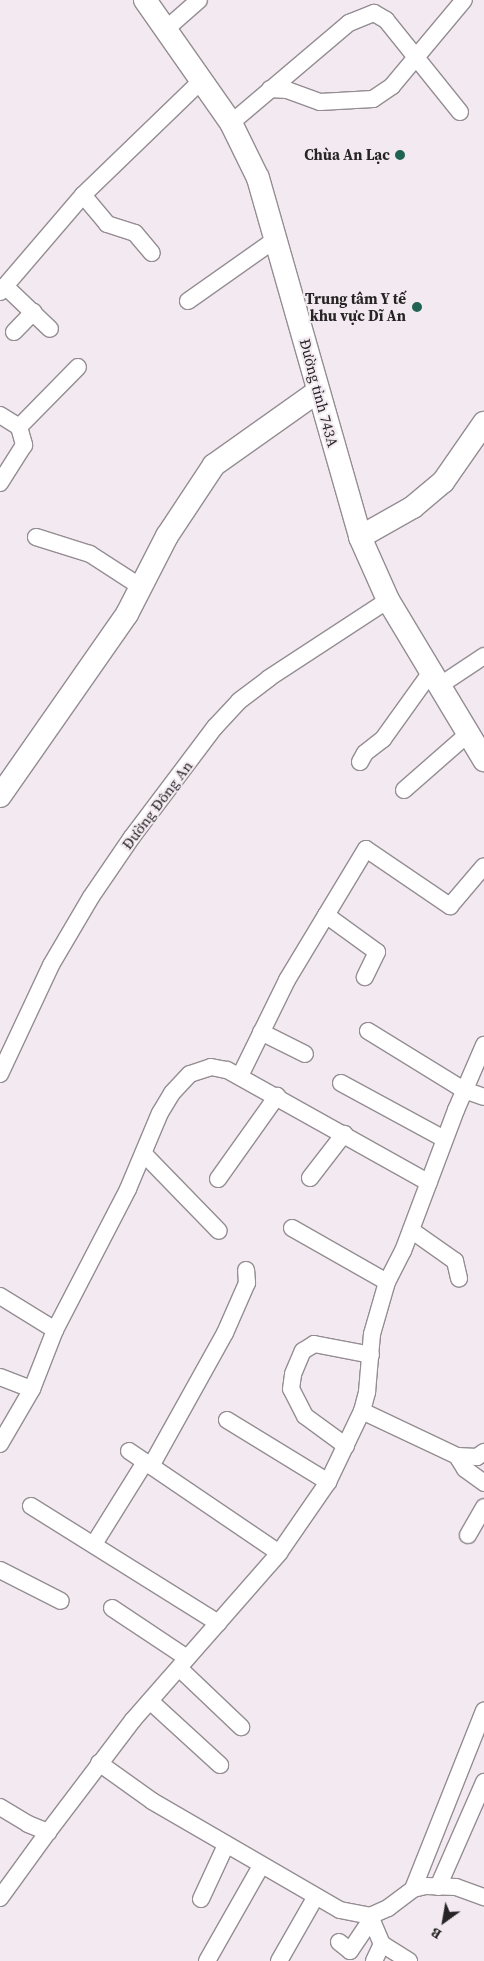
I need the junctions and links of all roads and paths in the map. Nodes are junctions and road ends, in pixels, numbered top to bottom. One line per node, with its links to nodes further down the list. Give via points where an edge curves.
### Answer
1 (145, 0): 4 (main road, Đường tỉnh 743A)
2 (199, 0): 4 (street)
3 (464, 0): 5 (street)
4 (165, 30): 6 (main road, Đường tỉnh 743A)
5 (416, 58): 7 (street, via 385,93 365,102 320,102 287,90); 7 (street, via 386,20 369,14 349,23); 8 (street)
6 (202, 80): 9 (main road, Đường tỉnh 743A); 10 (street)
7 (270, 89): 9 (street)
8 (460, 112)
9 (231, 123): 11 (main road, Đường tỉnh 743A, via 258,178)
10 (83, 195): 12 (street, via 107,224 135,233); 13 (street)
11 (276, 239): 14 (street); 19 (main road, Đường tỉnh 743A)
12 (152, 253)
13 (3, 289): 15 (street)
14 (188, 301)
15 (33, 312): 16 (street); 17 (street)
16 (50, 329)
17 (14, 332)
18 (78, 367): 22 (street)
19 (317, 392): 25 (main road, Đường tỉnh 743A); 26 (main road, via 214,465 167,536)
20 (0, 415): 22 (street)
21 (484, 423): 25 (main road, via 443,482 413,507)
22 (19, 427): 23 (street, via 24,445)
23 (0, 483)
24 (36, 537): 26 (street, via 90,554)
25 (360, 537): 27 (main road, Đường tỉnh 743A)
26 (141, 587): 34 (main road, via 127,614)
27 (388, 600): 29 (main road, Đường tỉnh 743A); 42 (street, Đường Đông An, via 269,678 239,701 215,727 91,897 51,965)
28 (484, 656): 29 (street)
29 (435, 679): 30 (main road, Đường tỉnh 743A); 32 (street)
30 (469, 733): 31 (main road, Đường tỉnh 743A); 33 (street)
31 (484, 760)
32 (360, 762)
33 (404, 790)
34 (0, 796)
35 (484, 866): 36 (street, via 450,906 366,849)
36 (326, 915): 37 (street, via 377,952); 39 (street, via 287,980)
37 (365, 977)
38 (368, 1031): 45 (street)
39 (261, 1032): 41 (street); 43 (street)
40 (484, 1045): 45 (street)
41 (305, 1054)
42 (0, 1074)
43 (240, 1076): 46 (street); 50 (street, via 211,1067 200,1069 180,1082 160,1114)
44 (342, 1083): 49 (street)
45 (464, 1090): 47 (street); 49 (street)
46 (277, 1096): 48 (street); 52 (street)
47 (484, 1097)
48 (344, 1134): 51 (street); 53 (street)
49 (444, 1139): 53 (street)
50 (144, 1154): 56 (street); 61 (street)
51 (310, 1178)
52 (218, 1179)
53 (429, 1182): 55 (street)
54 (292, 1228): 59 (street)
55 (411, 1230): 58 (street, via 455,1261); 59 (street)
56 (219, 1231)
57 (246, 1270): 72 (street, via 247,1283 225,1333)
58 (459, 1279)
59 (387, 1282): 62 (street, via 378,1309)
60 (0, 1296): 61 (street)
61 (55, 1330): 64 (street)
62 (371, 1355): 65 (street); 68 (street, via 314,1344 303,1352 293,1374 291,1388 305,1416)
63 (0, 1377): 64 (street)
64 (32, 1389): 67 (street)
65 (362, 1411): 68 (street); 71 (street)
66 (227, 1420): 73 (street)
67 (0, 1444)
68 (346, 1446): 73 (street)
69 (129, 1451): 72 (street)
70 (484, 1452): 71 (street, via 477,1457)
71 (457, 1456): 74 (street, via 465,1469)
72 (148, 1464): 78 (street); 79 (street)
73 (328, 1482): 79 (street)
74 (484, 1483)
75 (30, 1506): 78 (street)
76 (484, 1506): 77 (street)
77 (468, 1535)
78 (94, 1544): 83 (street)
79 (279, 1553): 83 (street)
80 (0, 1570): 81 (street)
81 (61, 1601)
82 (112, 1608): 84 (street)
83 (218, 1623): 84 (street)
84 (183, 1663): 85 (street); 87 (street)
85 (150, 1701): 88 (street); 89 (street)
86 (484, 1711): 96 (street)
87 (241, 1727)
88 (99, 1762): 92 (street); 93 (street, via 152,1802)
89 (220, 1764)
90 (484, 1782): 95 (street)
91 (0, 1807): 92 (street)
92 (48, 1832): 98 (street)
93 (226, 1845): 94 (street); 100 (street)
94 (261, 1866): 99 (street); 104 (street)
95 (438, 1887): 96 (street); 97 (street, via 456,1887)
96 (413, 1889): 101 (street)
97 (484, 1897)
98 (0, 1898)
99 (315, 1898): 101 (street, via 340,1910); 105 (street)
100 (201, 1899)
101 (370, 1918): 102 (street, via 350,1951); 103 (street)
102 (339, 1942)
103 (382, 1944): 106 (street); 107 (street)
104 (207, 1961)
105 (279, 1961)
106 (374, 1961)
107 (410, 1961)

